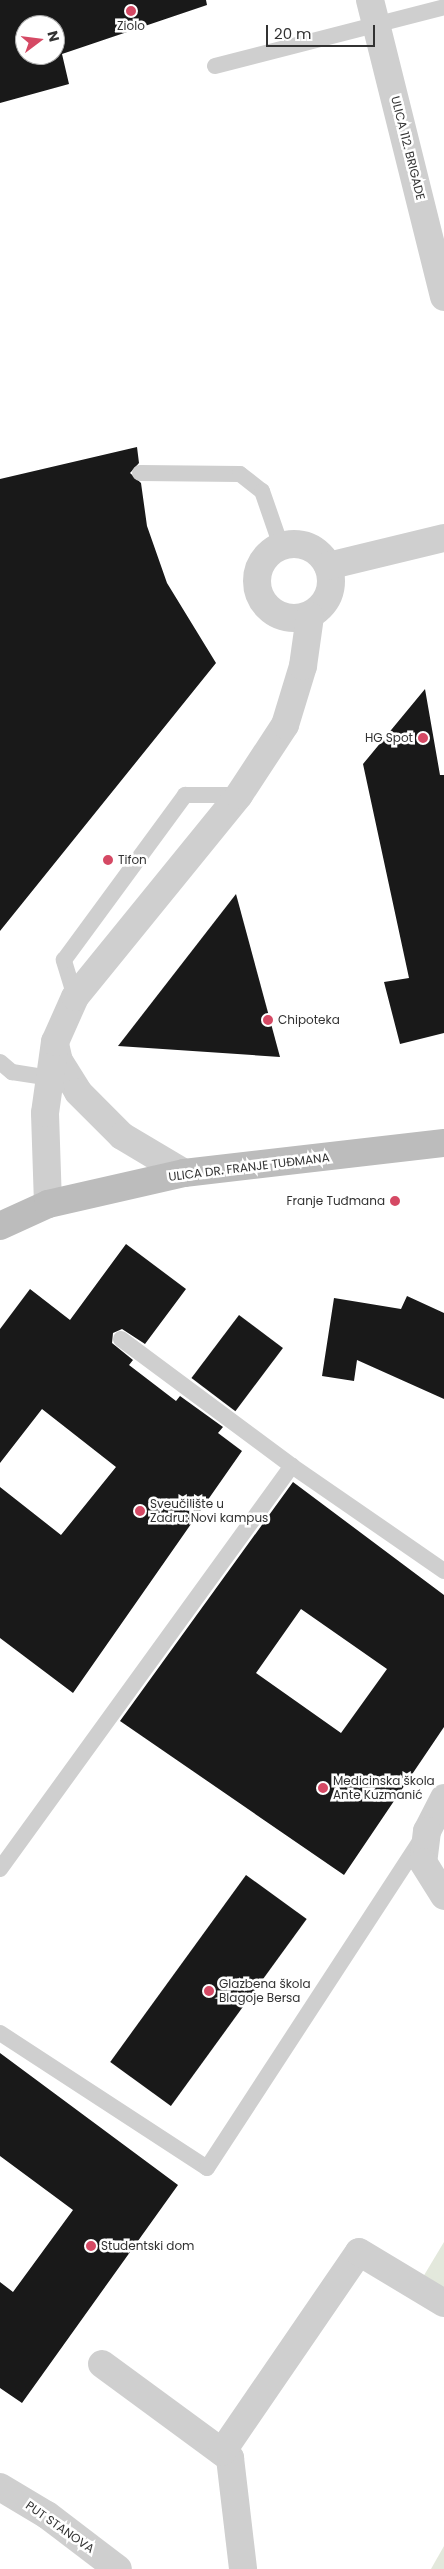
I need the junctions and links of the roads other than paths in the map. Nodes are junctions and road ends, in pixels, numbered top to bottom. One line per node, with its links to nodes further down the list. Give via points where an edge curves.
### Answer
1 (444, 7): 2 (lane)
2 (374, 12): 3 (lane); 4 (street, ULICA 112. BRIGADE)
3 (215, 66)
4 (444, 296)
5 (140, 473): 7 (lane, via 240,474 262,492)
6 (444, 538): 8 (street)
7 (281, 546): 8 (street, via 304,544); 9 (street, via 259,567 261,599 282,616)
8 (328, 566): 9 (street, via 331,589 320,609)
9 (310, 616): 10 (street, via 303,666 285,725)
10 (239, 795): 11 (street); 11 (lane, via 185,795 64,960)
11 (75, 997): 12 (street)
12 (55, 1042): 14 (street); 16 (street, via 59,1061 78,1092 122,1136)
13 (0, 1062): 14 (lane, via 12,1072)
14 (50, 1078): 17 (street, via 45,1113)
15 (444, 1143): 16 (main road, ULICA DR. FRANJE TUĐMANA)
16 (184, 1173): 17 (main road, ULICA DR. FRANJE TUĐMANA)
17 (48, 1204): 18 (main road, ULICA DR. FRANJE TUĐMANA)
18 (0, 1226)
19 (122, 1339): 20 (lane)
20 (292, 1466): 21 (lane); 24 (lane)
21 (444, 1571)
22 (444, 1798): 23 (street)
23 (426, 1831): 25 (street, via 423,1862); 26 (lane, via 207,2168)
24 (0, 1869)
25 (444, 1896)
26 (0, 2033)
27 (444, 2303): 29 (street, via 359,2252)
28 (102, 2364): 29 (street)
29 (222, 2452): 32 (street, via 230,2458)
30 (0, 2487): 31 (street, PUT STANOVA, via 47,2515)
31 (118, 2569)
32 (243, 2569)

